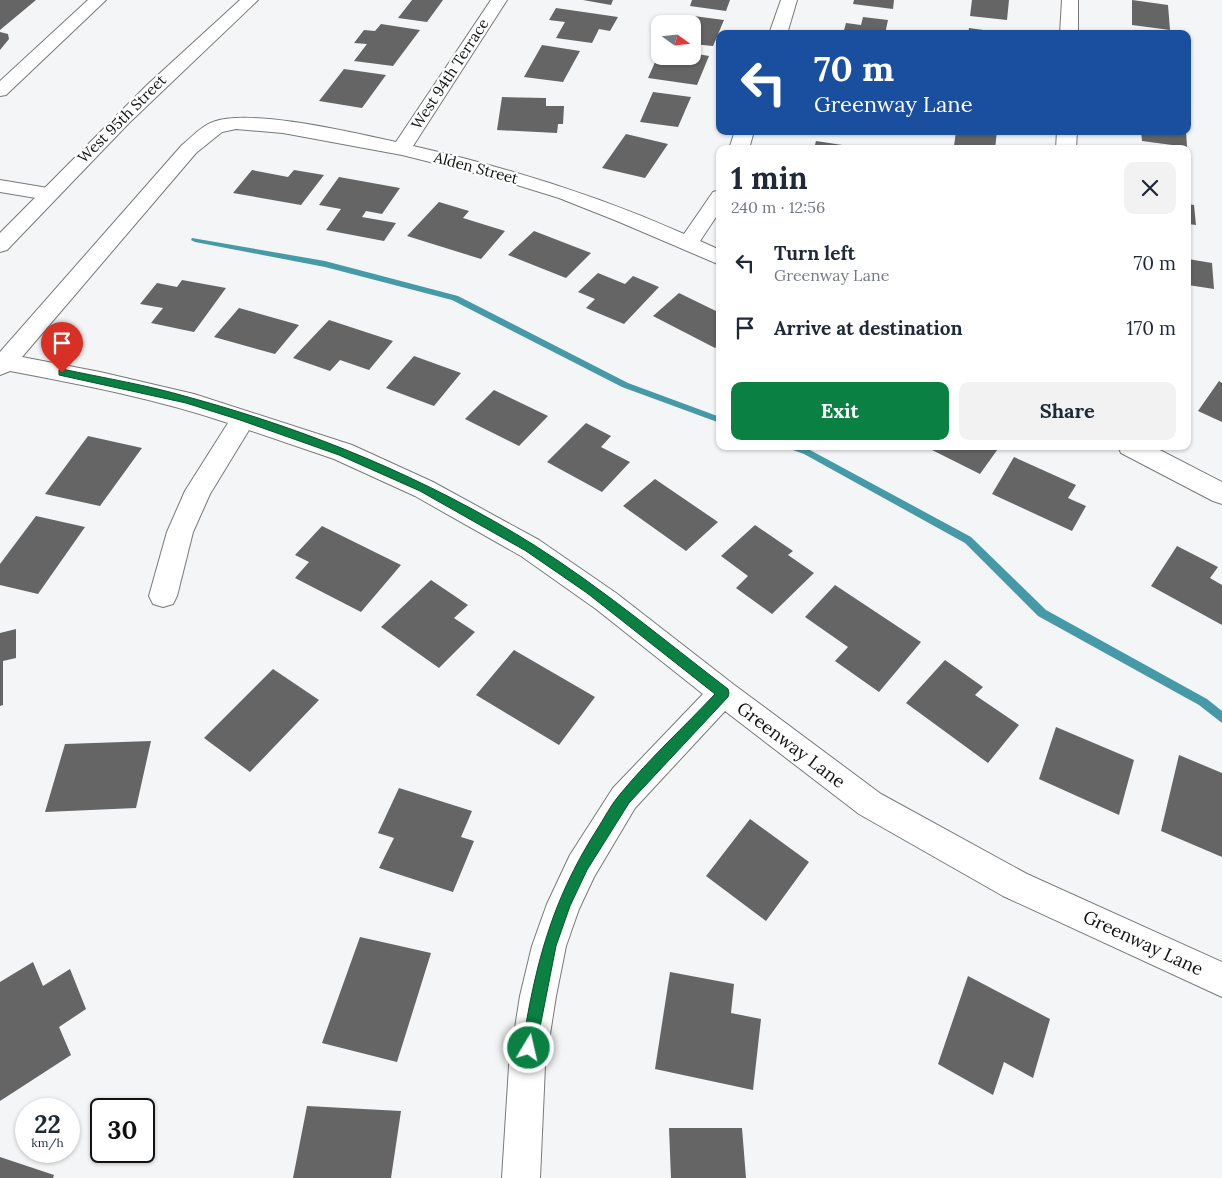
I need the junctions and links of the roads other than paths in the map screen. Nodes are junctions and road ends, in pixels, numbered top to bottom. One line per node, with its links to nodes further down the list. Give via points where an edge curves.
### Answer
1 (98, 0): 8 (street)
2 (250, 0): 11 (street, West 95th Street, via 132,107)
3 (499, 0): 9 (street, West 94th Terrace)
4 (790, 0): 6 (street)
5 (1070, 0): 7 (street)
6 (779, 30)
7 (1069, 30)
8 (0, 91)
9 (401, 149): 13 (street, Alden Street, via 468,164 565,194); 16 (street, Alden Street, via 260,124 220,125 189,149)
10 (0, 186): 11 (street)
11 (48, 194): 14 (street, West 95th Street)
12 (716, 202): 13 (street)
13 (688, 243): 15 (street, Alden Street)
14 (0, 245)
15 (716, 256)
16 (2, 365): 17 (street, Greenway Lane, via 100,380)
17 (244, 418): 20 (street, via 198,491 180,532); 21 (street, Greenway Lane, via 343,452 424,489 522,543 606,601)
18 (1138, 450): 19 (street)
19 (1222, 494)
20 (163, 596)
21 (723, 693): 22 (street, Greenway Lane, via 870,804 1015,884); 23 (street, via 624,798 582,866 564,904 549,946 526,1066)
22 (1222, 980)
23 (521, 1178)

